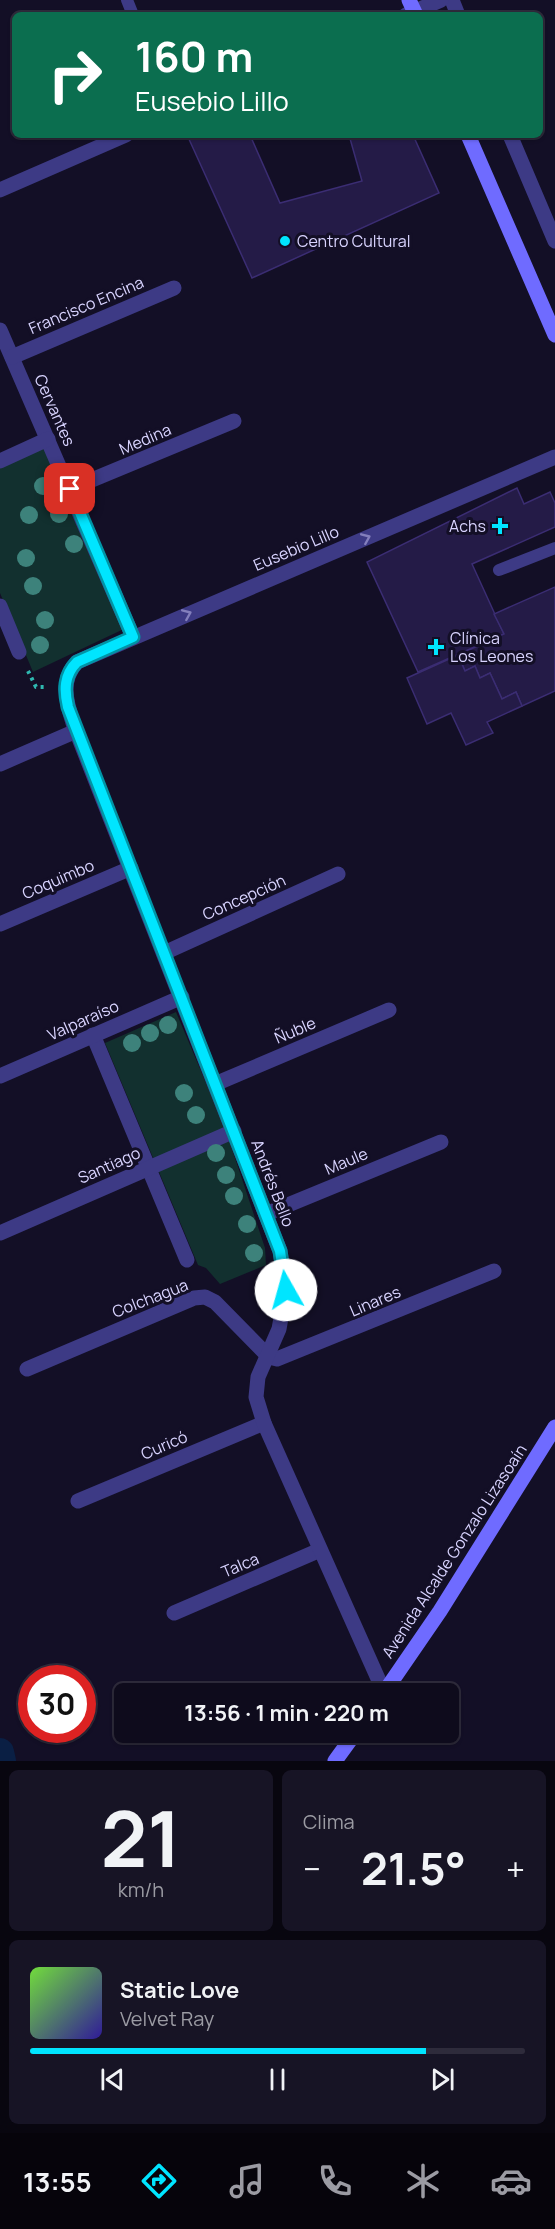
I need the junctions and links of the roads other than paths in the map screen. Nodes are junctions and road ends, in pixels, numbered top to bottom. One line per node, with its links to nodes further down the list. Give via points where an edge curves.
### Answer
1 (441, 0): 2 (street)
2 (411, 10)
3 (119, 138): 6 (street)
4 (469, 138): 10 (main road)
5 (511, 138): 7 (street)
6 (0, 190)
7 (555, 241)
8 (174, 288): 11 (street, Francisco Encina)
9 (0, 330): 11 (street, Cervantes)
10 (555, 334)
11 (12, 357): 13 (street, Cervantes)
12 (234, 421): 16 (street, Medina)
13 (48, 439): 15 (street); 16 (street, Cervantes)
14 (555, 457): 20 (street, Eusebio Lillo, one-way to 14)
15 (0, 460)
16 (70, 489): 20 (street, Cervantes)
17 (555, 548): 18 (lane)
18 (499, 570)
19 (1, 610): 21 (street)
20 (133, 637): 22 (street, Eusebio Lillo, via 77,662)
21 (19, 652)
22 (65, 686): 23 (street, Andrés Bello)
23 (76, 731): 24 (street); 25 (street, Andrés Bello)
24 (0, 764)
25 (131, 868): 27 (street, Coquimbo); 28 (street, Andrés Bello)
26 (338, 874): 28 (street, Concepción)
27 (0, 924)
28 (164, 952): 29 (street, Andrés Bello)
29 (182, 998): 31 (street, Valparaíso); 33 (street, Andrés Bello)
30 (388, 1010): 33 (street, Ñuble)
31 (93, 1035): 32 (street, Valparaíso); 36 (street)
32 (0, 1076)
33 (215, 1084): 34 (street, Andrés Bello)
34 (234, 1131): 36 (street, Santiago); 37 (street, Andrés Bello)
35 (441, 1142): 37 (street, Maule)
36 (148, 1167): 38 (street, Santiago); 39 (street)
37 (266, 1214): 41 (street, Andrés Bello, via 280,1251 286,1290)
38 (0, 1233)
39 (187, 1260)
40 (494, 1271): 41 (street, Linares, via 290,1356)
41 (269, 1357): 42 (street, Colchagua, via 205,1297 194,1298); 43 (street, Andrés Bello, via 258,1377 256,1397)
42 (27, 1369)
43 (264, 1423): 45 (street, Curicó); 46 (street, Andrés Bello)
44 (555, 1427): 49 (main road, Avenida Alcalde Gonzalo Lizasoaín)
45 (78, 1501)
46 (320, 1550): 47 (street, Talca); 48 (street, Andrés Bello)
47 (174, 1613)
48 (380, 1683)
49 (391, 1683)
50 (348, 1743): 51 (main road)
51 (335, 1761)

